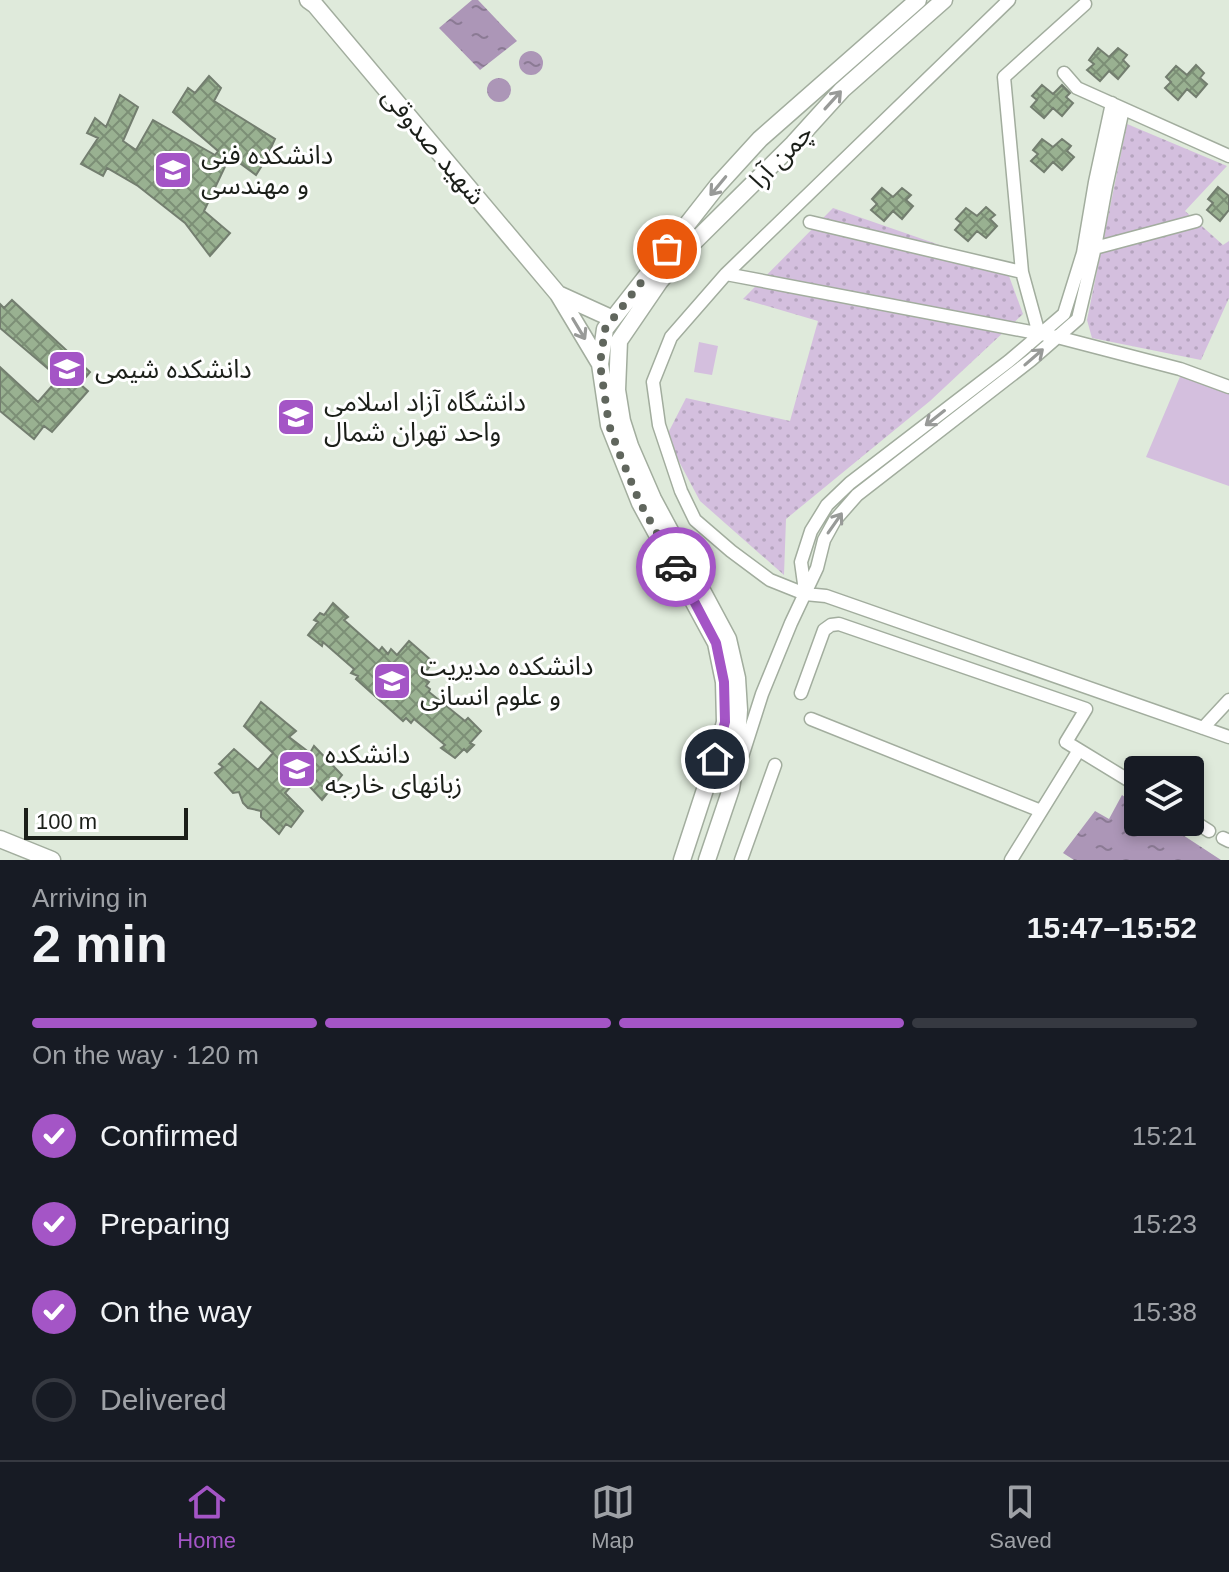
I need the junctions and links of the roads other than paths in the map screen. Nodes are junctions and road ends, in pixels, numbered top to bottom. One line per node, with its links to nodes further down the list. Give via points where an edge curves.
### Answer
1 (308, 0): 18 (main road, شهید صدوقی)
2 (918, 0): 8 (main road, چمن آرا)
3 (944, 0): 9 (main road, چمن آرا, one-way to 3, via 842,90)
4 (1009, 0): 17 (street)
5 (1085, 4): 16 (street, via 1004,77)
6 (1064, 73): 7 (street, via 1077,88)
7 (1118, 106): 11 (street); 15 (street)
8 (784, 117): 9 (main road, via 782,134); 10 (main road, چمن آرا)
9 (802, 135): 12 (main road, چمن آرا)
10 (746, 155): 12 (main road, via 762,157); 19 (main road, چمن آرا, one-way to 19)
11 (1229, 156)
12 (763, 175): 27 (main road, چمن آرا, via 660,281 619,341 617,366 622,421 653,499 728,639)
13 (1196, 221): 15 (street)
14 (810, 222): 16 (street)
15 (1089, 250): 20 (street, via 1064,314); 21 (street, via 1078,319)
16 (1022, 272): 20 (street)
17 (726, 274): 20 (street); 24 (street, via 671,337 660,360 653,382 659,425 695,520 770,580)
18 (558, 294): 19 (main road); 22 (main road, شهید صدوقی, one-way to 22)
19 (613, 319): 22 (main road, via 605,329)
20 (1039, 334): 21 (street); 24 (street, one-way to 24, via 827,505 801,562)
21 (1057, 337): 23 (street); 24 (street, one-way to 21, via 824,540 857,495)
22 (600, 364): 41 (main road, via 618,450 640,503 716,643 724,682 725,722)
23 (1229, 387)
24 (805, 594): 28 (street); 30 (street, via 826,596)
25 (801, 693): 32 (street, via 824,630 839,624 1086,709 1066,742)
26 (1229, 700): 30 (street)
27 (739, 710): 28 (street, via 744,718); 35 (main road)
28 (756, 717): 35 (street)
29 (811, 719): 36 (street)
30 (1203, 728): 31 (street)
31 (1229, 737)
32 (1079, 750): 34 (street); 36 (street)
33 (775, 765): 43 (street)
34 (1124, 777)
35 (731, 789): 42 (main road)
36 (1041, 811): 44 (street)
37 (1204, 828): 38 (street)
38 (1209, 831)
39 (0, 839): 40 (main road)
40 (52, 860)
41 (682, 860)
42 (707, 860)
43 (741, 860)
44 (1011, 860)

